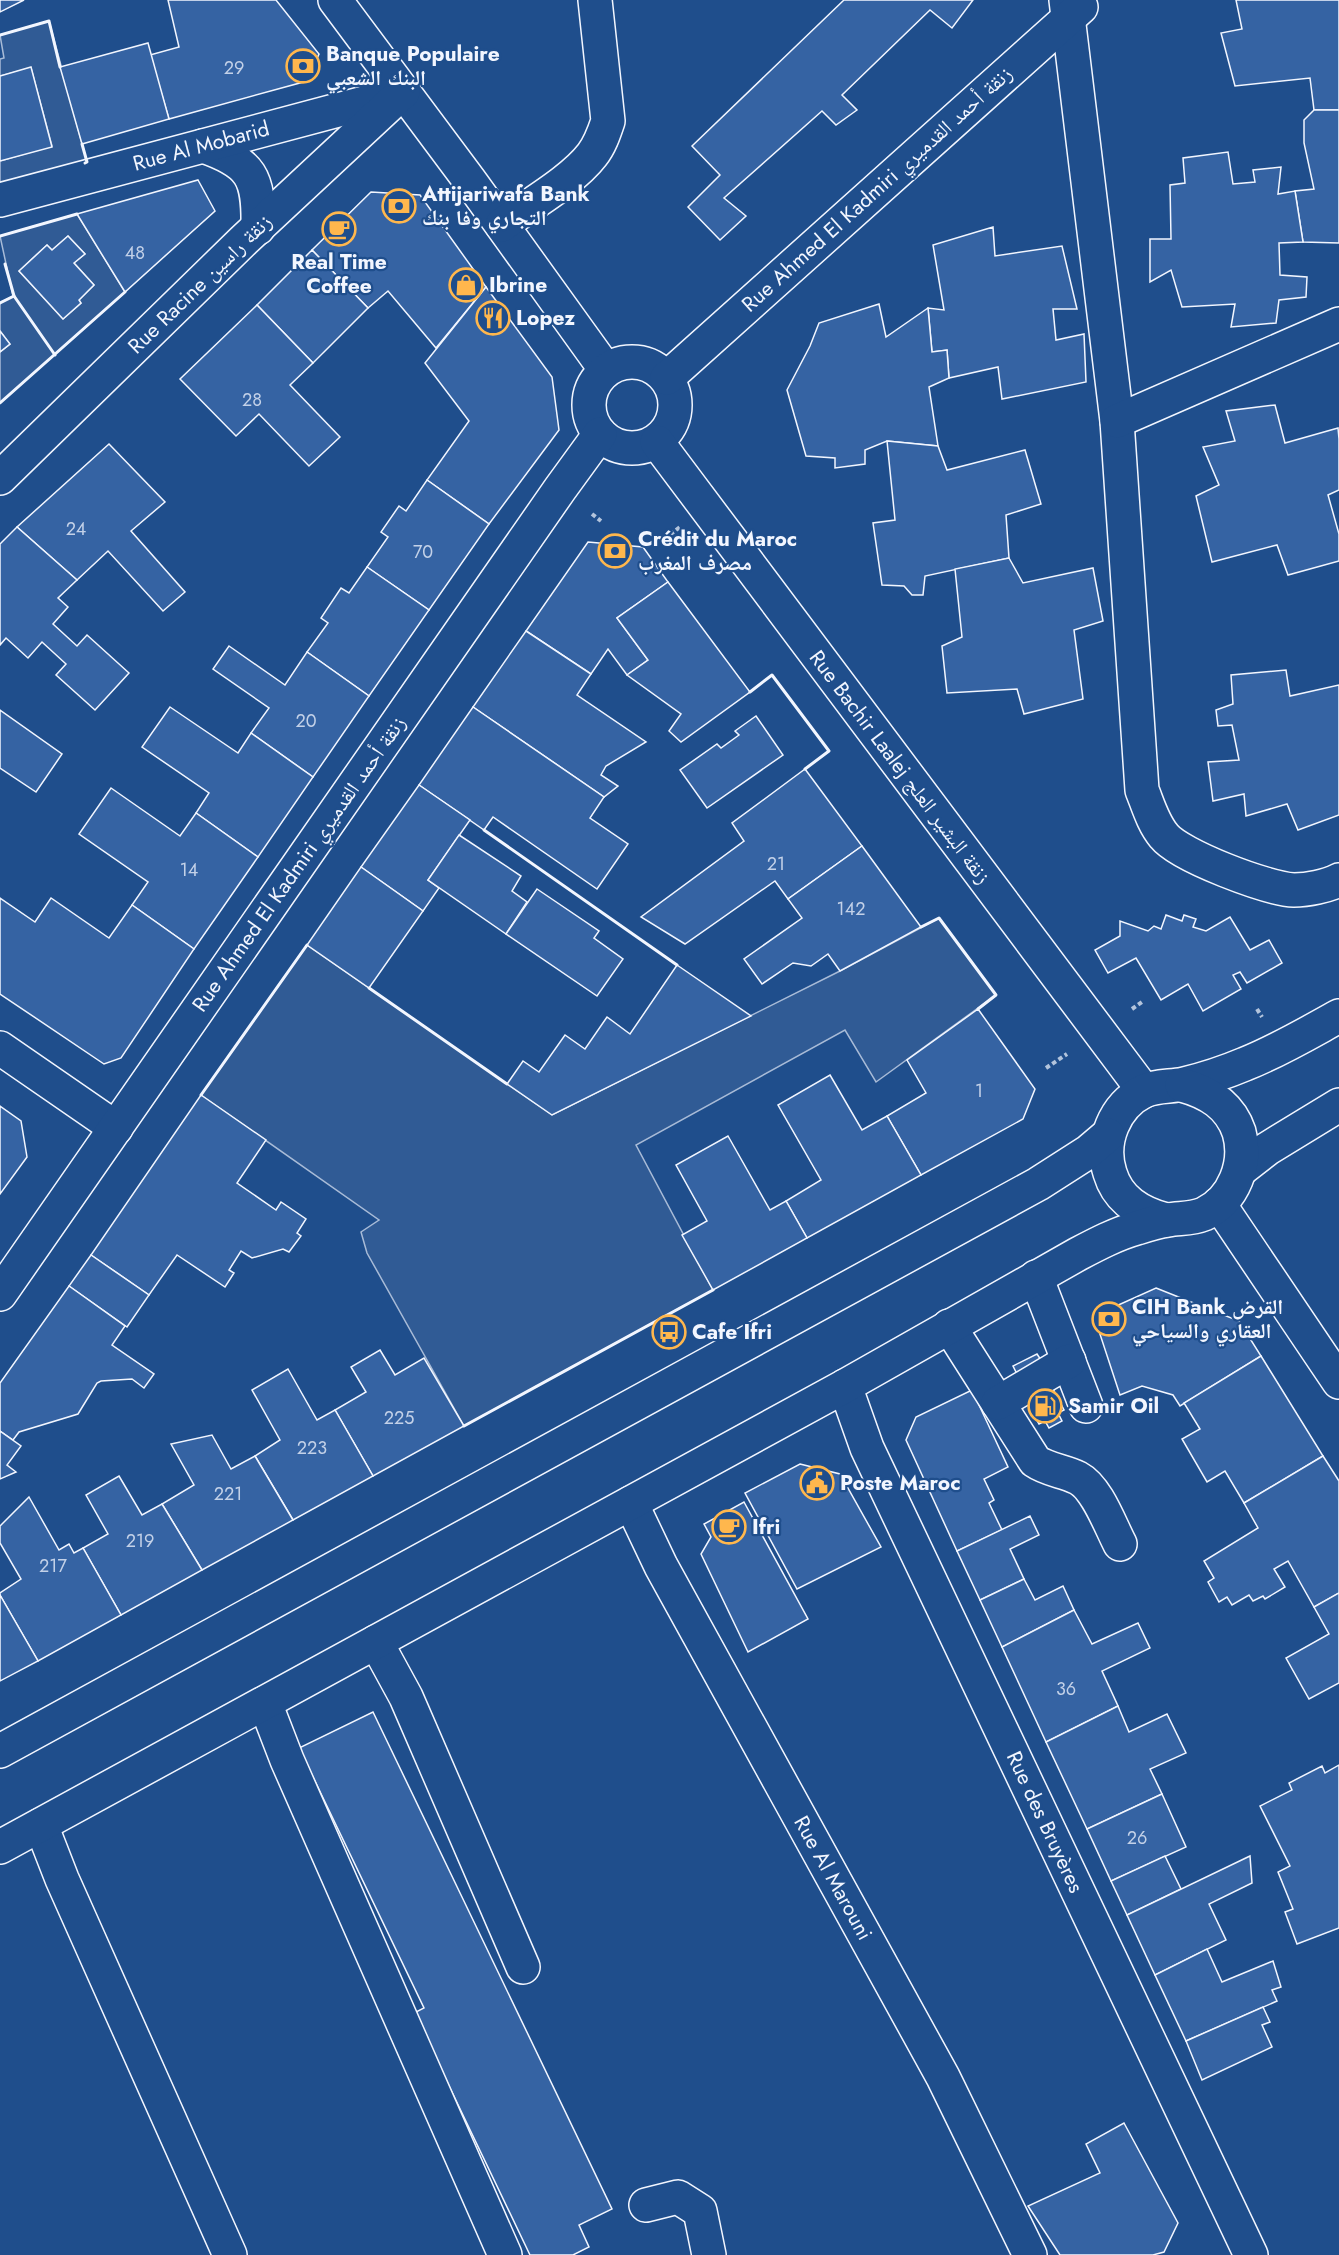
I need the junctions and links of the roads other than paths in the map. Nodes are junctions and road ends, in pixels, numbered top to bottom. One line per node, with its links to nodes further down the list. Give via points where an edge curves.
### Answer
1 (334, 0): 4 (street)
2 (595, 0): 7 (street, via 608,121 602,138 578,171)
3 (1074, 6): 11 (street, Rue Ahmed El Kadmiri زنقة أحمد القدميري); 12 (street)
4 (403, 92): 5 (street, Rue Al Mobarid); 7 (street); 8 (street, Rue Racine زنقة راسين)
5 (203, 146): 6 (street, Rue Al Mobarid); 8 (street, via 233,158 253,180 258,196)
6 (0, 200)
7 (501, 225): 10 (street)
8 (258, 228): 15 (street, Rue Racine زنقة راسين)
9 (1339, 324): 12 (street)
10 (606, 370): 11 (street, via 624,362 645,363); 13 (street, via 596,380 588,408)
11 (667, 378): 14 (street, via 676,403 674,416)
12 (1117, 421): 16 (street, via 1142,790 1149,810 1164,837 1185,851 1249,879 1294,890)
13 (600, 434): 14 (street, via 622,448); 22 (street, Rue Ahmed El Kadmiri زنقة أحمد القدميري)
14 (657, 442): 20 (street, Rue Bachir Laalej زنقة البشير العلج)
15 (0, 478)
16 (1339, 880)
17 (1339, 1016): 19 (street, via 1246,1064)
18 (0, 1048): 22 (street)
19 (1182, 1085): 20 (street); 24 (street, via 1201,1090 1230,1114 1241,1142)
20 (1144, 1091): 23 (street, via 1128,1102)
21 (1339, 1105): 24 (street)
22 (116, 1128): 28 (street, Rue Ahmed El Kadmiri زنقة أحمد القدميري)
23 (1108, 1135): 26 (street, via 1106,1154 1118,1191 1147,1215); 39 (street, via 1038,1184)
24 (1240, 1170): 25 (street)
25 (1219, 1204): 26 (street, via 1204,1214); 31 (street)
26 (1166, 1220): 27 (street, via 1110,1237)
27 (1036, 1277): 29 (street); 30 (street)
28 (0, 1294)
29 (950, 1326): 32 (street); 33 (street)
30 (1069, 1361): 33 (street); 34 (street)
31 (1339, 1382)
32 (845, 1386): 35 (street); 48 (street, Rue des Bruyères, via 867,1448)
33 (998, 1403): 36 (street, via 1035,1461 1087,1483)
34 (1086, 1406)
35 (631, 1503): 37 (street); 47 (street, Rue Al Marouni, via 661,1566 943,2077)
36 (1119, 1544)
37 (376, 1642): 38 (street); 42 (street, via 406,1697)
38 (265, 1703): 40 (street); 45 (street)
39 (0, 1751)
40 (41, 1825): 41 (street); 44 (street)
41 (0, 1847)
42 (523, 1967)
43 (646, 2205): 46 (street, via 678,2197 700,2211)
44 (231, 2255)
45 (505, 2255)
46 (709, 2255)
47 (1030, 2255)
48 (1251, 2255)

